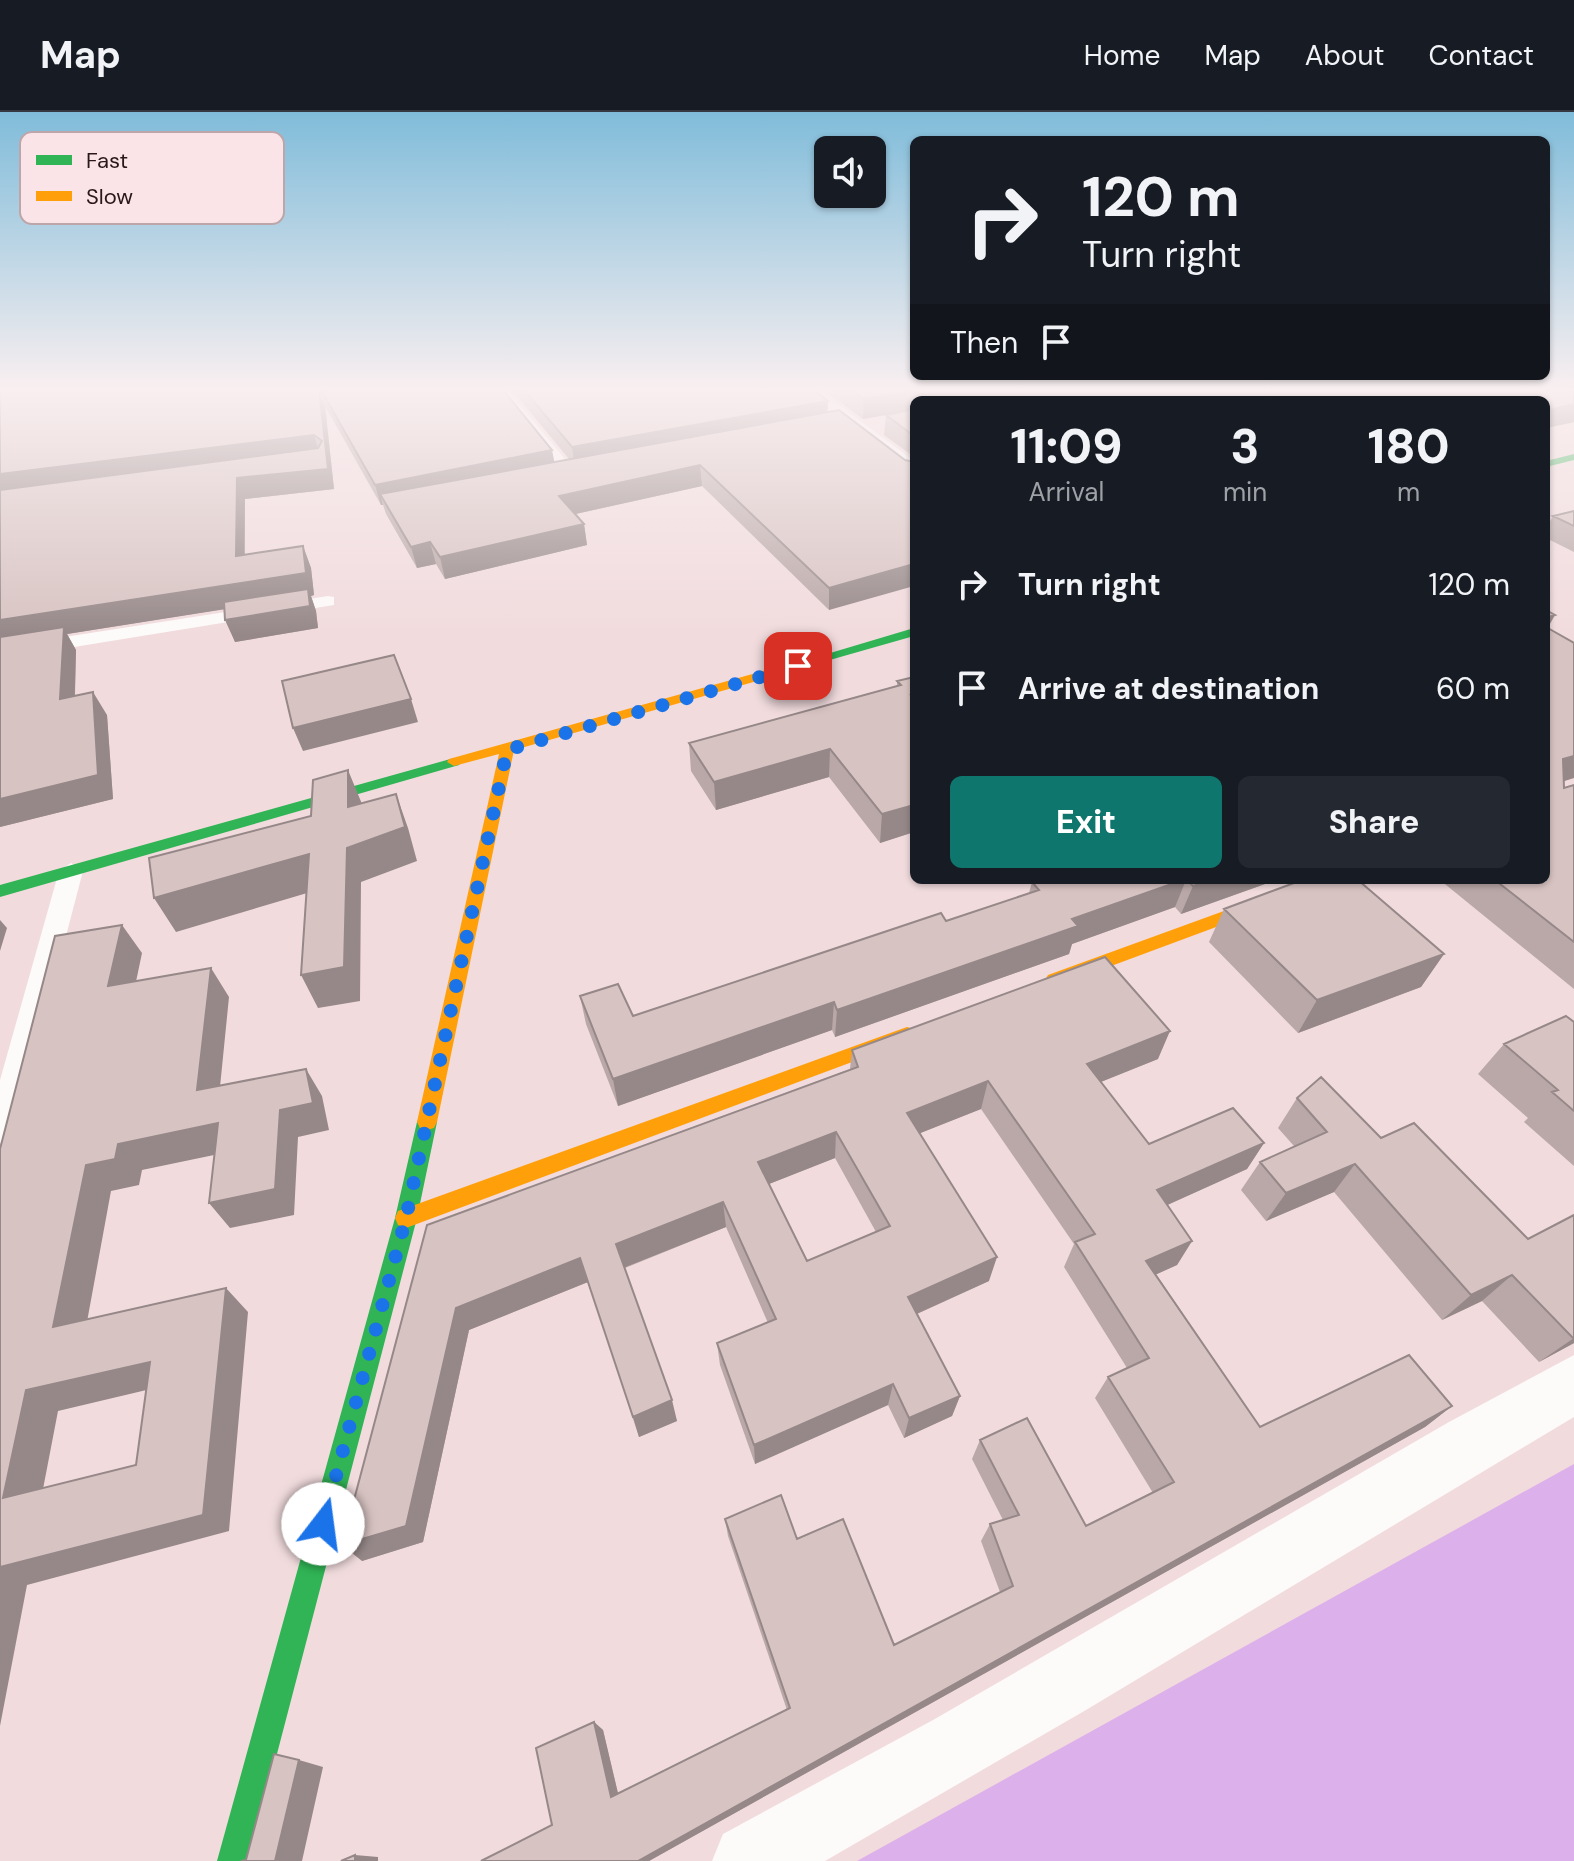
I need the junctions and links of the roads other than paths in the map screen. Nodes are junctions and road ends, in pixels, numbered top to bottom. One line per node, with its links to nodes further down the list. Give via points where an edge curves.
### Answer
1 (568, 472): 2 (lane)
2 (570, 474)
3 (328, 601): 5 (lane)
4 (910, 633): 6 (street)
5 (0, 653)
6 (507, 750): 7 (street); 13 (street)
7 (71, 871): 9 (street); 12 (lane)
8 (1315, 884): 10 (street)
9 (0, 891)
10 (1029, 989)
11 (925, 1027): 13 (street)
12 (0, 1131)
13 (406, 1218): 15 (street)
14 (1574, 1384): 16 (street, via 902,1780)
15 (233, 1861)
16 (750, 1861)

